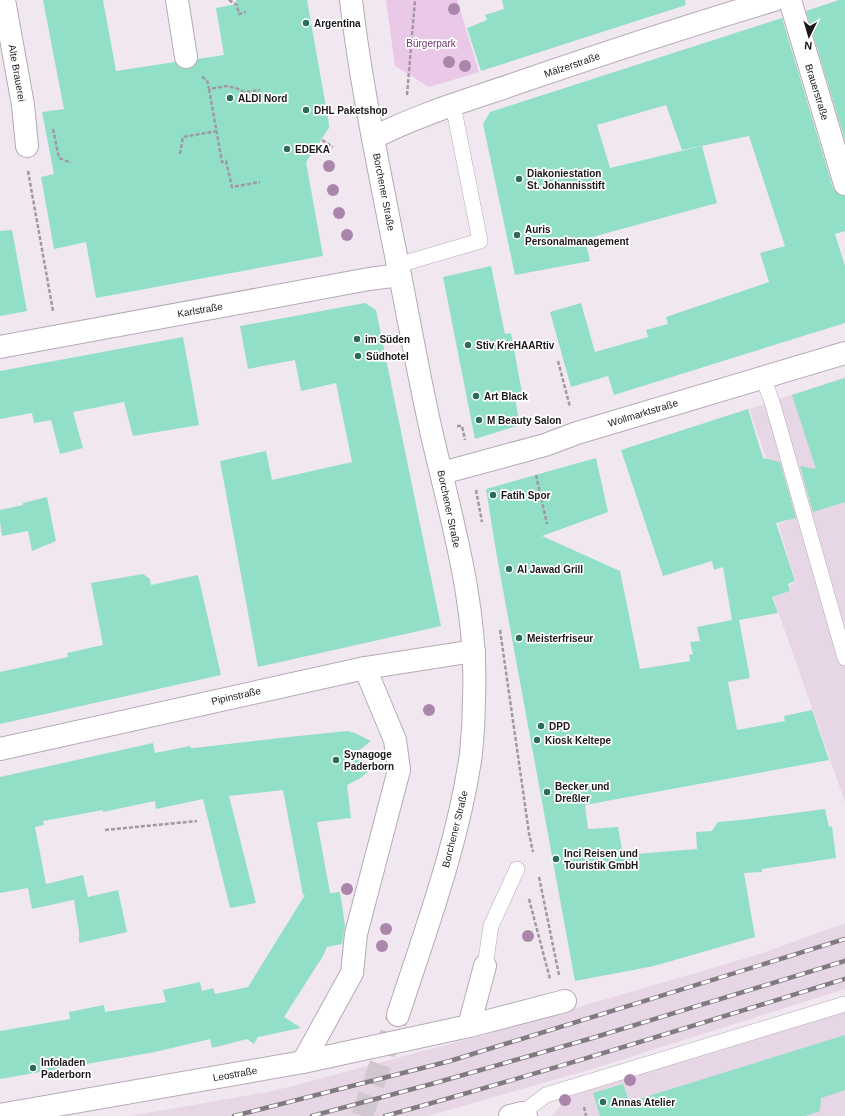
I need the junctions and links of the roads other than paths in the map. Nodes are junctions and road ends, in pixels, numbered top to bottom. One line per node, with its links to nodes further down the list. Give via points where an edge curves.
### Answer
1 (4, 0): 9 (street, Alte Brauerei, via 23,105)
2 (176, 0): 6 (street)
3 (351, 0): 8 (street, Borchener Straße, via 357,52)
4 (774, 0): 7 (street, Mälzerstraße, via 671,31)
5 (790, 0): 10 (street, Brauerstraße)
6 (186, 57)
7 (453, 105): 8 (street, Mälzerstraße, via 395,126); 11 (lane, via 480,241)
8 (373, 138): 11 (street, Borchener Straße)
9 (27, 146)
10 (845, 184)
11 (399, 270): 12 (street, Karlstraße, via 369,280); 15 (street, Borchener Straße)
12 (0, 347)
13 (845, 352): 14 (street, Wollmarktstraße)
14 (763, 377): 15 (street, Wollmarktstraße, via 530,449); 17 (lane)
15 (442, 473): 16 (street, Borchener Straße, via 469,604)
16 (474, 651): 18 (street, Pipinstraße); 24 (street, Borchener Straße, via 473,726 464,792 439,891)
17 (845, 658)
18 (365, 668): 19 (street, Pipinstraße); 26 (street, via 395,740 399,770 356,934 352,972)
19 (0, 749)
20 (517, 869): 21 (lane, via 491,926)
21 (485, 966): 25 (street)
22 (565, 1001): 25 (street, Leostraße)
23 (845, 1004): 28 (lane, via 546,1095)
24 (398, 1014)
25 (469, 1026): 26 (street, Leostraße)
26 (303, 1062): 27 (street, Leostraße)
27 (0, 1115)
28 (519, 1115)

